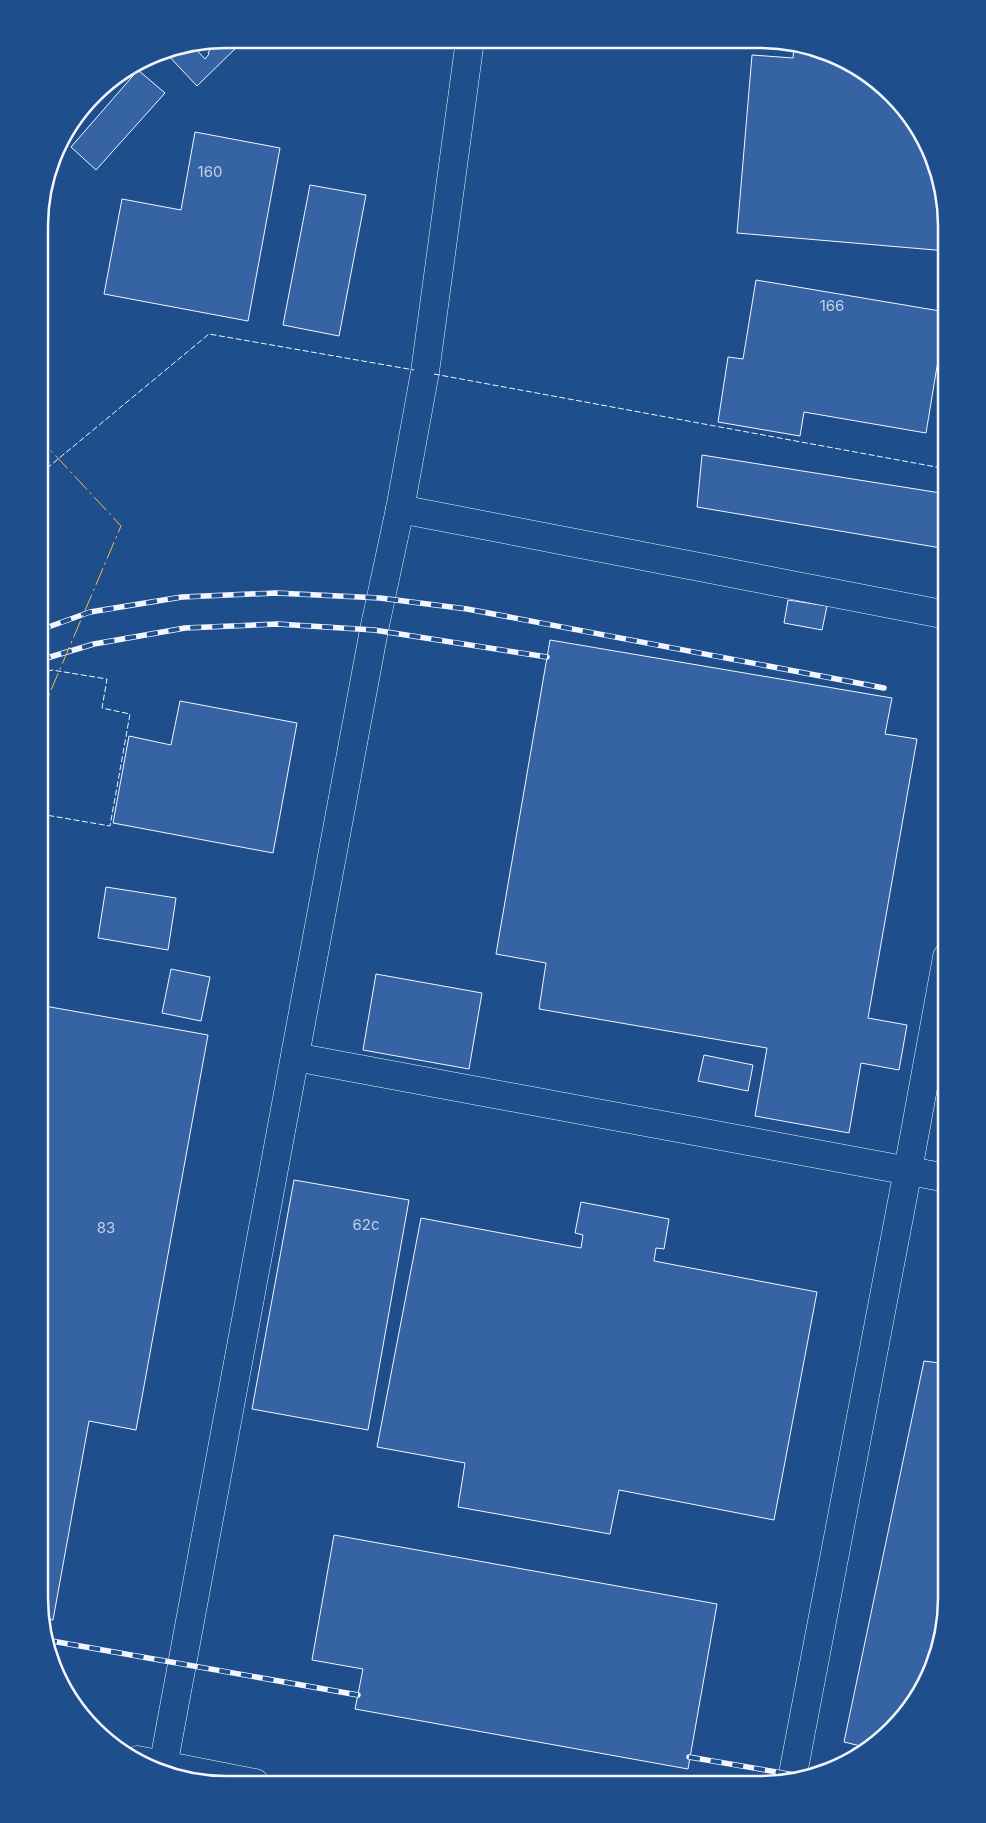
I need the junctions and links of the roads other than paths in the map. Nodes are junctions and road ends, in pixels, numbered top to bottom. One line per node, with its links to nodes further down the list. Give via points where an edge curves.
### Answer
1 (469, 48): 2 (lane, via 425,372)
2 (400, 509): 3 (lane); 5 (lane, via 372,639)
3 (938, 613)
4 (938, 1006): 6 (lane)
5 (295, 1057): 6 (lane); 8 (lane)
6 (908, 1170): 7 (lane); 9 (lane)
7 (938, 1176)
8 (164, 1764)
9 (793, 1772)

